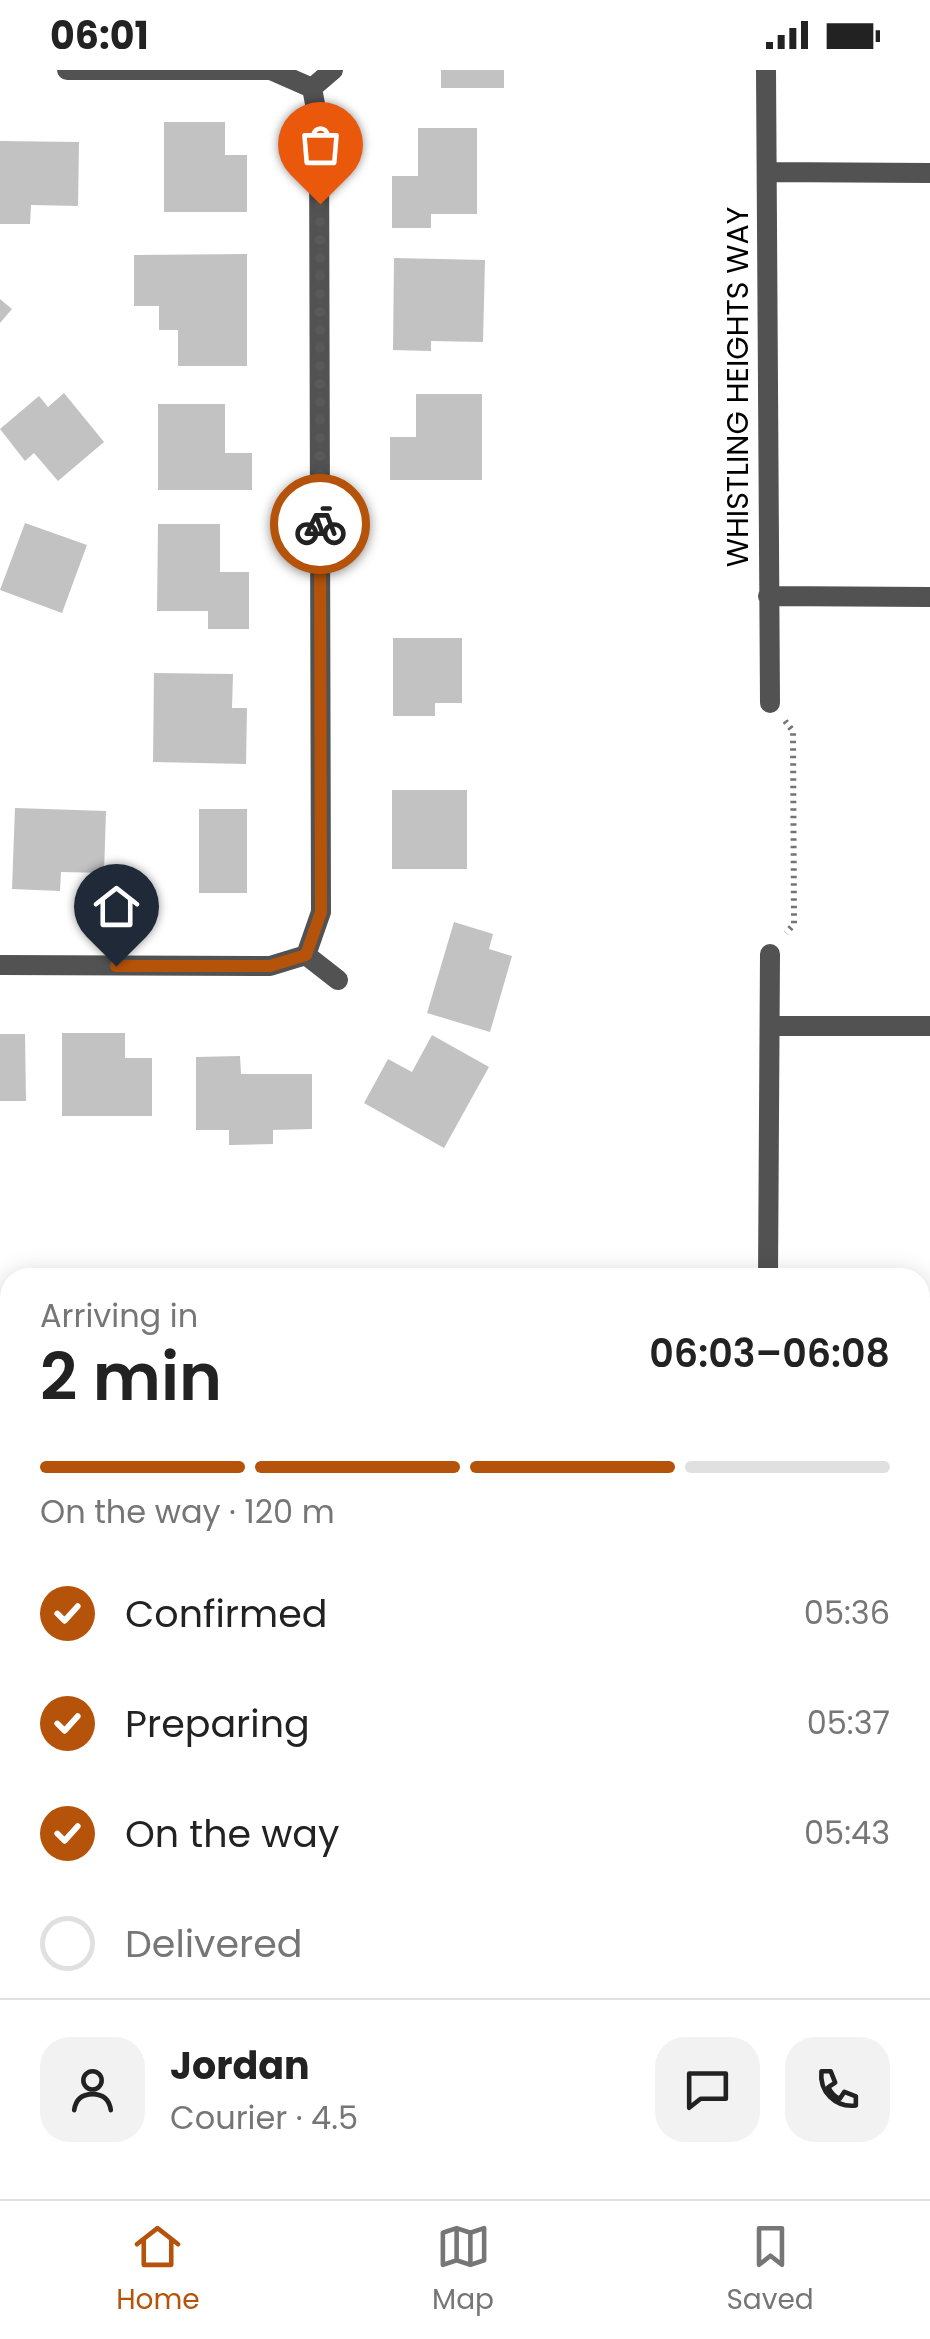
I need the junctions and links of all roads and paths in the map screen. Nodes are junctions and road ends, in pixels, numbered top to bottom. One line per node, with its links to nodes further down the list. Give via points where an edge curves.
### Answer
1 (67, 70): 4 (street, via 272,70)
2 (333, 70): 4 (street)
3 (766, 70): 5 (street, WHISTLING HEIGHTS WAY)
4 (312, 88): 11 (street, via 320,145 321,912)
5 (768, 172): 6 (street); 7 (street, WHISTLING HEIGHTS WAY)
6 (930, 173)
7 (768, 596): 8 (street); 9 (street, WHISTLING HEIGHTS WAY)
8 (930, 597)
9 (770, 703): 10 (path, via 793,731 794,924)
10 (770, 954): 14 (street)
11 (306, 955): 12 (street, via 270,966); 13 (street)
12 (0, 965)
13 (338, 980)
14 (770, 1026): 15 (street); 16 (street)
15 (930, 1026)
16 (768, 1268)

